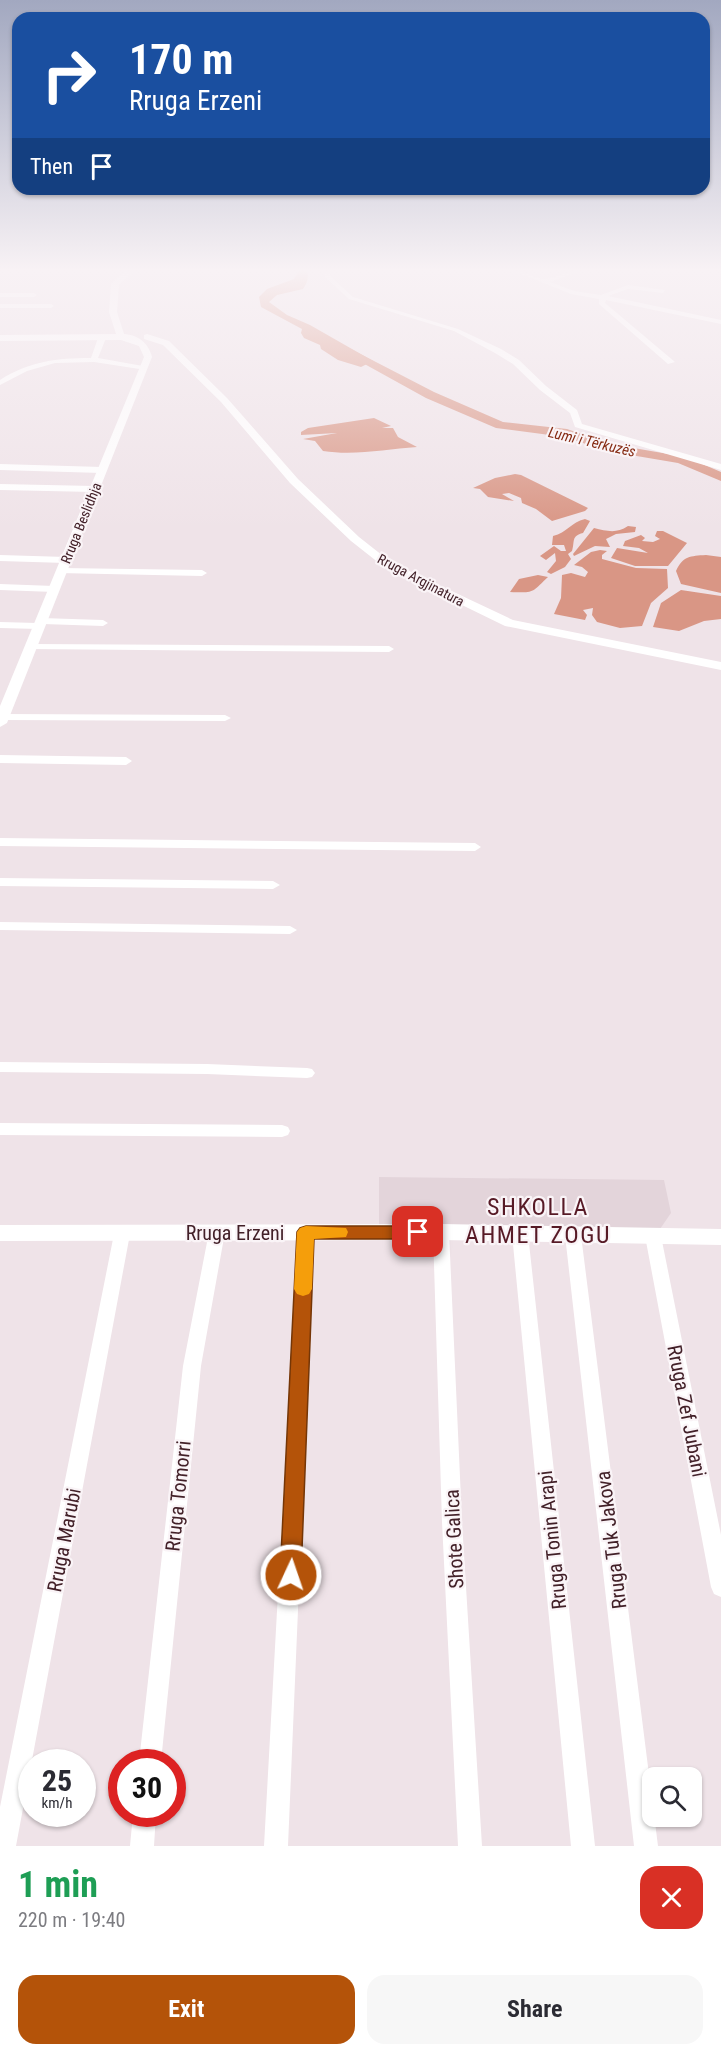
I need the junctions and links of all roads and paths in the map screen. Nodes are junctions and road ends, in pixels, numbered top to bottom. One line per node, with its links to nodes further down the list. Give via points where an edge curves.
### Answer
1 (94, 357): 6 (street)
2 (147, 357): 8 (street, Rruga Beslidhja)
3 (180, 357): 25 (street, Rruga Argjinatura, via 224,400 294,481 388,565 508,623)
4 (508, 357): 11 (street, via 573,412 578,425)
5 (665, 357): 7 (street)
6 (93, 360): 8 (street); 9 (street, via 41,362)
7 (671, 362)
8 (143, 368): 12 (street, Rruga Beslidhja)
9 (0, 383)
10 (0, 467): 12 (street)
11 (721, 467)
12 (102, 470): 14 (street, Rruga Beslidhja)
13 (0, 487): 14 (street)
14 (94, 489): 16 (street, Rruga Beslidhja)
15 (0, 558): 16 (street)
16 (64, 565): 17 (street); 19 (street, Rruga Beslidhja)
17 (202, 573)
18 (0, 587): 19 (street)
19 (54, 589): 20 (street, Rruga Beslidhja)
20 (40, 623): 21 (street); 22 (street); 23 (street, Rruga Beslidhja)
21 (103, 623)
22 (0, 625)
23 (31, 647): 24 (street); 27 (street, Rruga Beslidhja)
24 (389, 649)
25 (721, 666)
26 (225, 718): 27 (street)
27 (1, 720)
28 (0, 759): 29 (street)
29 (126, 762)
30 (0, 842): 31 (street)
31 (475, 847)
32 (0, 882): 33 (street)
33 (273, 885)
34 (0, 926): 35 (street)
35 (290, 930)
36 (0, 1067): 37 (street)
37 (307, 1073)
38 (0, 1129): 39 (street)
39 (282, 1131)
40 (217, 1232): 41 (street, Rruga Erzeni); 44 (street, Rruga Erzeni); 50 (street, Rruga Tomorri, via 192,1366)
41 (306, 1232): 42 (street, Rruga Erzeni); 54 (street)
42 (441, 1232): 45 (street, Rruga Erzeni); 55 (street, Shote Galica)
43 (0, 1233): 44 (street, Rruga Erzeni)
44 (122, 1234): 52 (street, Rruga Marubi)
45 (520, 1234): 46 (street, Rruga Erzeni); 56 (street, Rruga Tonin Arapi)
46 (573, 1235): 47 (street, Rruga Erzeni); 57 (street, Rruga Tuk Jakova)
47 (652, 1236): 48 (street, Rruga Erzeni); 49 (street, Rruga Zef Jubani)
48 (721, 1237)
49 (721, 1587)
50 (151, 1749)
51 (144, 1827): 53 (street)
52 (4, 1846)
53 (142, 1846)
54 (276, 1846)
55 (470, 1846)
56 (583, 1846)
57 (646, 1846)

